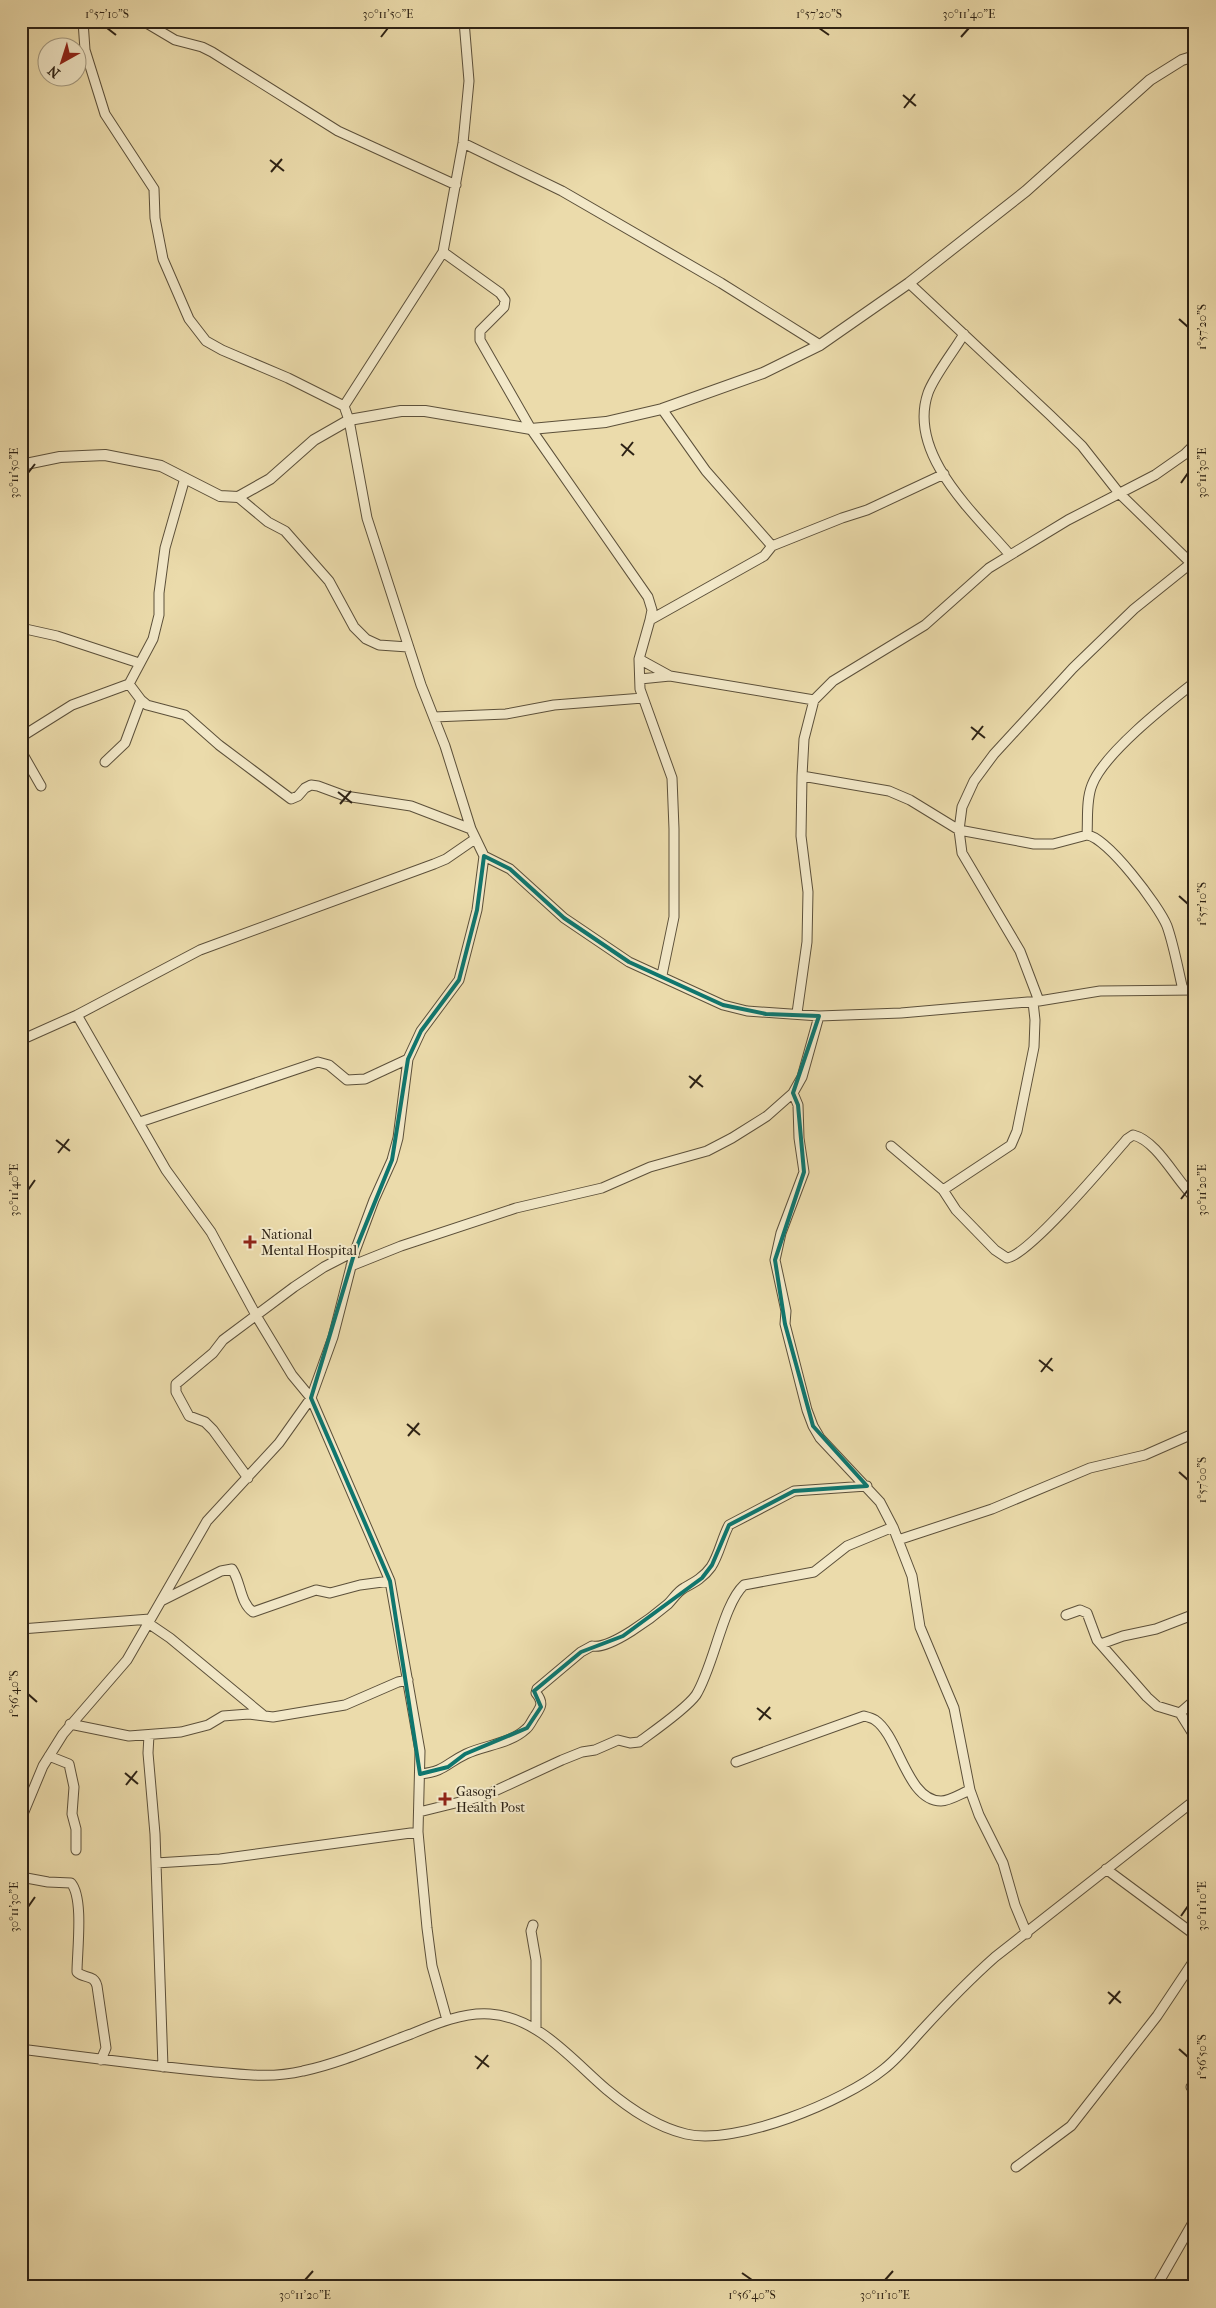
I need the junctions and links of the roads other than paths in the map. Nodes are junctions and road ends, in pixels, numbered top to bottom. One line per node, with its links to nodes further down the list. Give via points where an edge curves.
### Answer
1 (83, 21): 11 (street, via 85,50 105,114 154,189 155,218 163,259 189,319 206,341 222,350)
2 (143, 21): 6 (street, via 175,40 212,52 338,131)
3 (464, 21): 5 (street, via 469,82)
4 (1195, 56): 8 (street, via 1182,60 1150,80 1026,191)
5 (463, 143): 6 (street); 10 (street, via 562,191)
6 (456, 185): 7 (street)
7 (443, 252): 11 (street); 14 (street, via 505,300 504,307 480,331 480,340)
8 (909, 283): 9 (street); 10 (street)
9 (964, 334): 17 (street, via 928,392 923,420 924,435); 19 (street, via 1075,440)
10 (820, 345): 12 (street, via 762,373)
11 (344, 406): 13 (street)
12 (662, 408): 14 (street, via 606,422); 21 (street, via 706,471)
13 (349, 420): 14 (street, via 401,411 425,411); 20 (street, via 314,440 270,479); 26 (street, via 367,518)
14 (531, 429): 24 (street, via 648,597 652,610)
15 (1195, 444): 19 (street, via 1155,475)
16 (21, 466): 18 (street, via 60,457 105,455 161,466)
17 (944, 474): 21 (street, via 867,510); 22 (street)
18 (185, 478): 20 (street, via 220,496); 28 (street, via 165,548 159,615 153,639)
19 (1119, 493): 22 (street); 23 (street)
20 (238, 497): 26 (street, via 268,522 285,531 329,581 354,627 366,639 379,645)
21 (772, 546): 24 (street, via 764,556)
22 (1010, 554): 35 (street, via 989,568 925,625 832,682)
23 (1193, 563): 43 (street, via 1134,609 1079,662 994,754 974,781 962,807)
24 (650, 620): 27 (street)
25 (21, 628): 28 (street)
26 (408, 647): 36 (street)
27 (639, 659): 29 (street); 30 (street)
28 (140, 663): 32 (street)
29 (670, 676): 30 (street); 35 (street)
30 (640, 679): 33 (street)
31 (1195, 682): 44 (street, via 1118,749 1102,768 1089,794)
32 (129, 684): 34 (street); 37 (street, via 72,705)
33 (643, 698): 36 (street, via 554,705 506,714); 47 (street, via 672,778 674,917)
34 (141, 700): 39 (street, via 125,743); 42 (street, via 185,715 219,746 291,799 311,785 318,786 345,796 411,806)
35 (814, 700): 40 (street, via 804,739)
36 (434, 717): 42 (street)
37 (21, 737)
38 (21, 751): 41 (street)
39 (105, 762)
40 (802, 776): 43 (street, via 889,791); 51 (street, via 801,836 808,892 807,942)
41 (41, 786)
42 (471, 829): 45 (street)
43 (959, 830): 44 (street, via 1034,844 1053,844); 50 (street, via 962,853 1020,951)
44 (1087, 834): 48 (street, via 1104,845 1139,883 1166,925)
45 (475, 839): 46 (street); 52 (street, via 434,864 200,950)
46 (484, 856): 47 (street, via 510,869 564,918 629,962); 55 (street, via 477,910 459,980 421,1031)
47 (662, 975): 51 (street, via 723,1005 766,1014)
48 (1183, 990): 49 (street); 50 (street, via 1100,991)
49 (1195, 990)
50 (1036, 1001): 53 (street, via 938,1011); 59 (street, via 1034,1048 1017,1130 1010,1145)
51 (798, 1013): 53 (street)
52 (77, 1016): 54 (street); 57 (street)
53 (819, 1016): 56 (street, via 802,1077)
54 (21, 1040)
55 (408, 1059): 57 (street, via 366,1080 347,1080 329,1065 318,1062); 61 (street, via 392,1160)
56 (793, 1093): 62 (street, via 756,1124 707,1150 650,1167 602,1188 508,1211); 67 (street, via 798,1105 798,1138 804,1172 774,1260 786,1311 785,1324 813,1426 820,1438)
57 (140, 1122): 63 (street, via 166,1170 211,1232)
58 (891, 1146): 59 (street)
59 (943, 1190): 60 (street, via 956,1210 1007,1258 1014,1257 1038,1238 1133,1135 1141,1136 1155,1150 1185,1190)
60 (1195, 1198)
61 (355, 1251): 62 (street); 63 (street, via 294,1287)
62 (351, 1266): 64 (street, via 333,1337)
63 (256, 1317): 64 (street, via 292,1375); 66 (street, via 223,1340 213,1353 176,1384 176,1392 189,1416 213,1430)
64 (311, 1398): 66 (street, via 279,1443); 70 (street)
65 (1195, 1433): 69 (street, via 1145,1454 1090,1468 992,1509)
66 (248, 1478): 71 (street, via 207,1521)
67 (867, 1486): 68 (street); 86 (street, via 794,1491 729,1524 712,1565 702,1578 684,1588 666,1606 623,1636 581,1652 536,1689 542,1707 527,1728 491,1746 465,1754 448,1767)
68 (893, 1527): 69 (street); 89 (street, via 847,1546 814,1572 744,1585 734,1599 696,1695 639,1742 618,1740 562,1760 484,1796)
69 (898, 1540): 87 (street, via 912,1576 920,1627 954,1708)
70 (390, 1581): 71 (street, via 330,1593 316,1590 253,1612 248,1608 232,1569 221,1571); 77 (street)
71 (161, 1601): 74 (street)
72 (1195, 1614): 76 (street)
73 (1066, 1615): 76 (street, via 1080,1610 1087,1613)
74 (149, 1621): 75 (street); 80 (street); 81 (street, via 127,1660)
75 (21, 1629)
76 (1101, 1644): 79 (street, via 1157,1706)
77 (408, 1680): 80 (street, via 344,1705 273,1717); 86 (street, via 420,1751)
78 (1195, 1700): 79 (street)
79 (1180, 1713): 83 (street)
80 (264, 1715): 82 (street, via 224,1716 194,1730)
81 (70, 1724): 82 (street, via 129,1736); 84 (street)
82 (149, 1735): 93 (street)
83 (1195, 1737)
84 (49, 1756): 90 (street); 92 (street, via 68,1764 74,1787 72,1814)
85 (736, 1762): 87 (street, via 864,1716 882,1727 913,1782 930,1798 942,1801)
86 (420, 1774): 89 (street)
87 (970, 1790): 97 (street, via 1003,1863)
88 (1195, 1800): 94 (street)
89 (419, 1812): 91 (street)
90 (21, 1819)
91 (418, 1832): 93 (street, via 220,1859); 100 (street, via 432,1966)
92 (76, 1850)
93 (156, 1863): 104 (street)
94 (1106, 1869): 97 (street); 98 (street)
95 (21, 1877): 103 (street, via 71,1883 75,1887 78,1905 77,1972 96,1981 106,2048)
96 (533, 1925): 101 (street)
97 (1027, 1934): 101 (street, via 964,1985 886,2068 827,2101 749,2132 688,2135 654,2124)
98 (1195, 1935)
99 (1195, 1959): 105 (street, via 1157,2016 1071,2126)
100 (447, 2020): 101 (street, via 487,2013 510,2017); 104 (street, via 303,2071 268,2076)
101 (536, 2029)
102 (21, 2049): 103 (street)
103 (101, 2060): 104 (street)
104 (163, 2067)
105 (1016, 2167)
106 (1195, 2220): 107 (street)
107 (1156, 2287)

